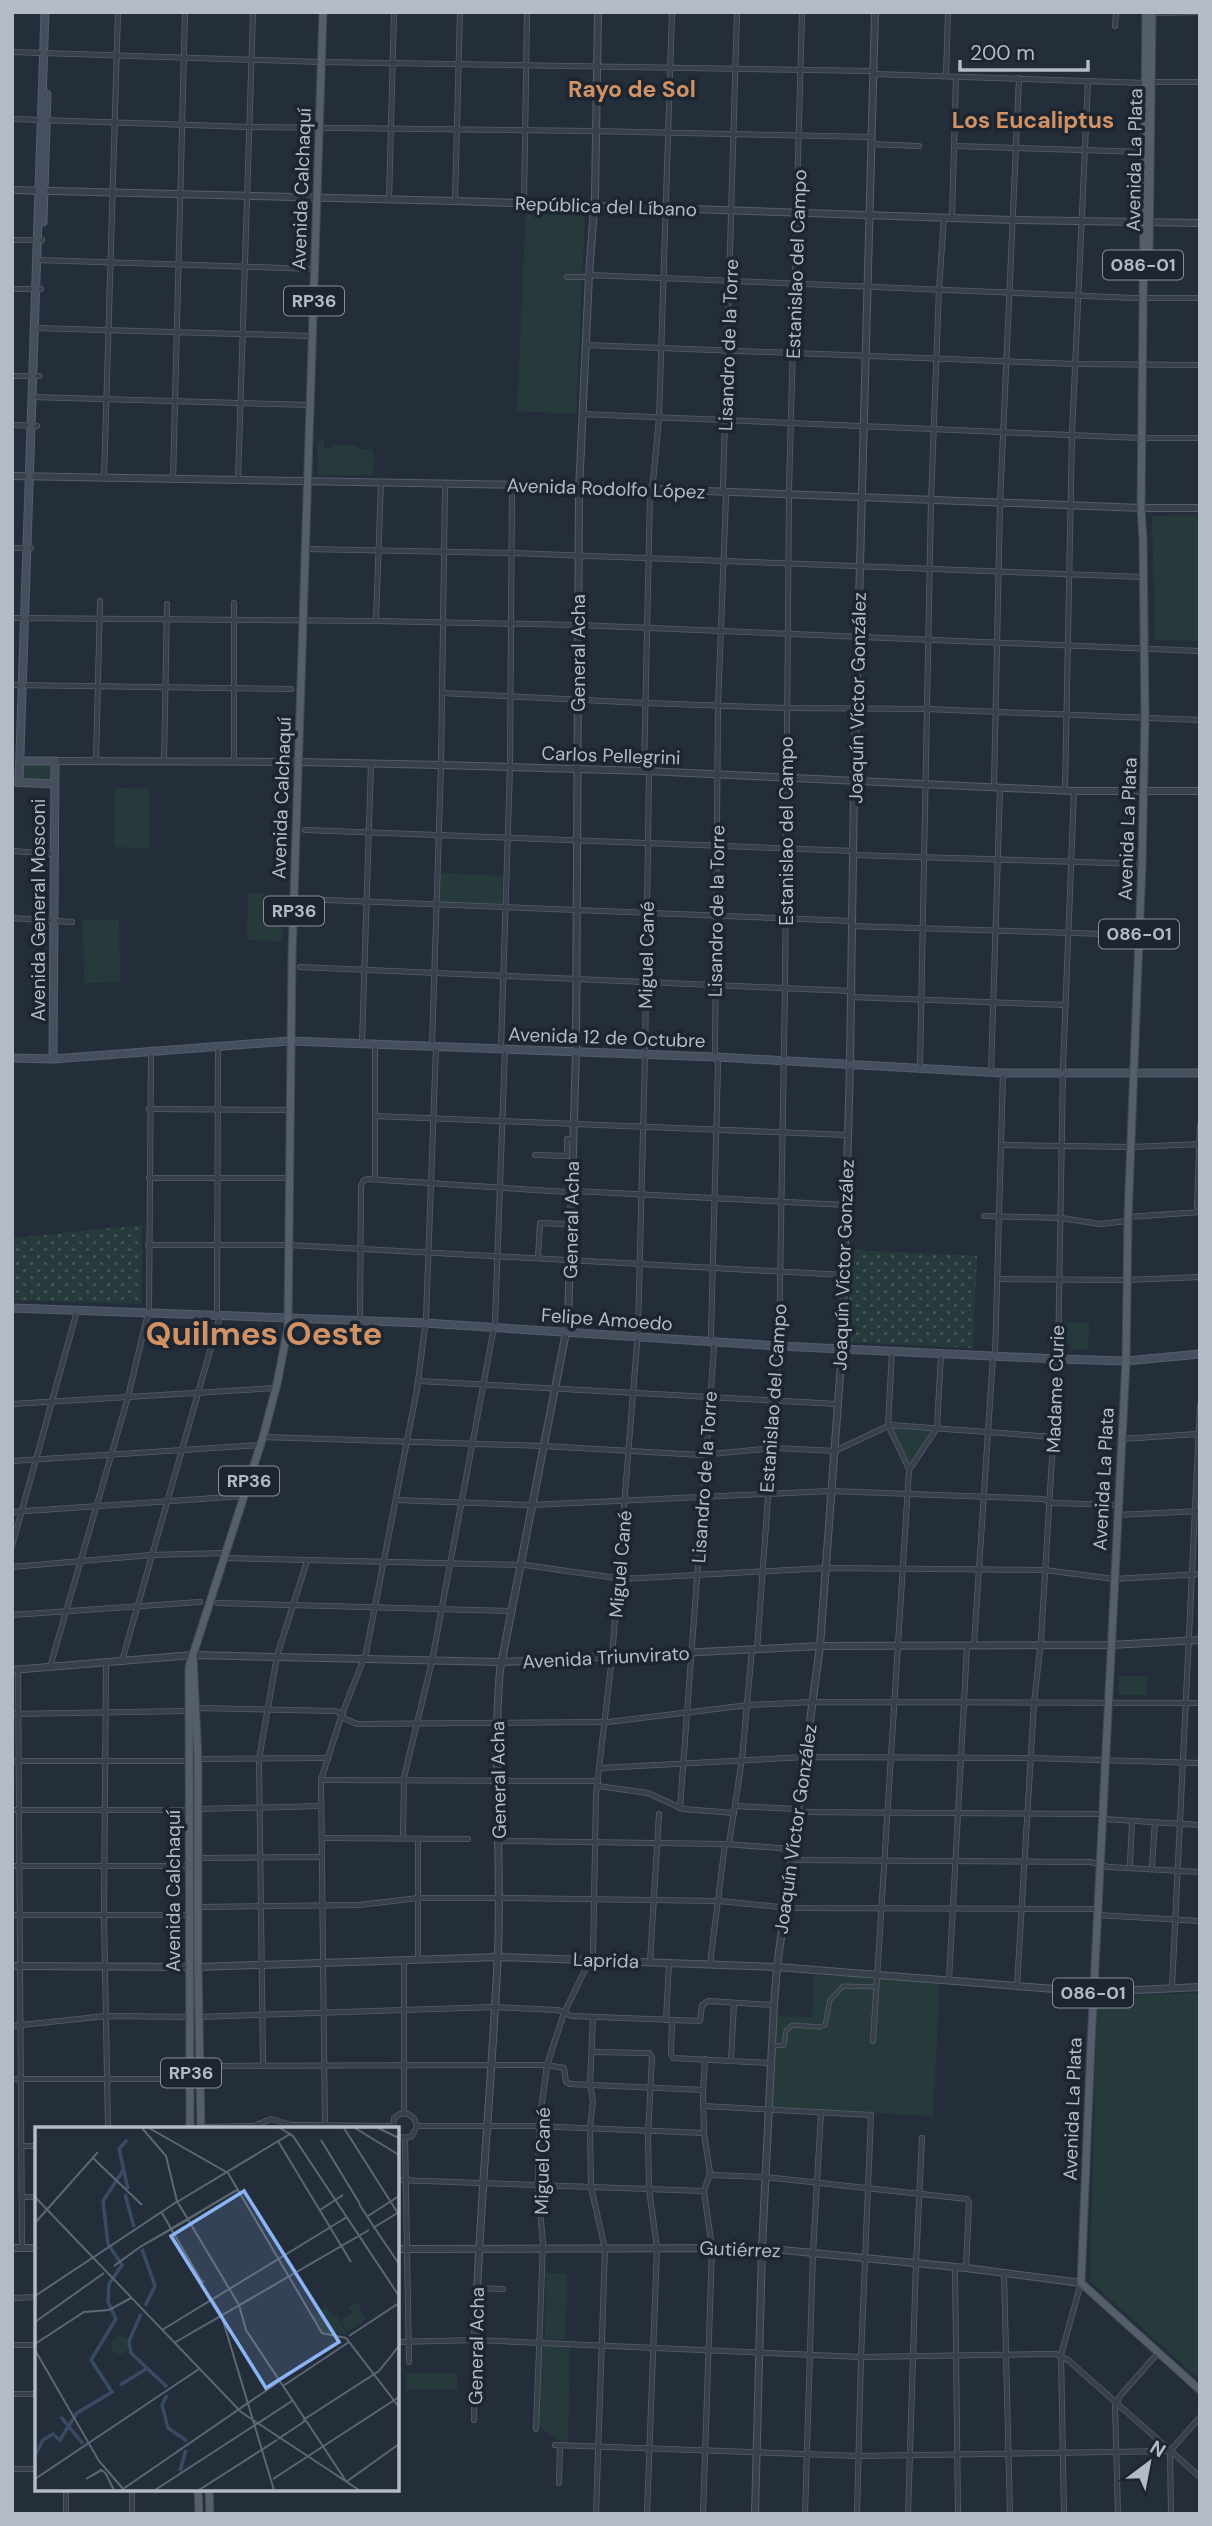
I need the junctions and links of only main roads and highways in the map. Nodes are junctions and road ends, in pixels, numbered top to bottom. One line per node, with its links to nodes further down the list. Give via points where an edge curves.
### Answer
1 (47, 12): 7 (main road, Avenida General Mosconi)
2 (323, 12): 11 (main road, Avenida Calchaquí / RP36, via 296,829 296,967)
3 (1152, 12): 5 (main road, Avenida La Plata / 086-01)
4 (1146, 13): 5 (main road, Avenida La Plata / 086-01)
5 (1148, 82): 6 (main road, Avenida La Plata / 086-01); 6 (main road, Avenida La Plata / 086-01, via 1144,152)
6 (1147, 223): 15 (main road, Avenida La Plata / 086-01, via 1144,792)
7 (22, 761): 8 (main road, Carlos Pellegrini); 9 (main road, Avenida General Mosconi)
8 (55, 761): 10 (main road, Avenida General Mosconi)
9 (16, 782): 10 (main road)
10 (54, 784): 13 (main road, Avenida General Mosconi)
11 (290, 1041): 13 (main road, Avenida 12 de Octubre); 15 (main road, Avenida 12 de Octubre, via 991,1073); 17 (main road, Avenida Calchaquí / RP36)
12 (12, 1058): 13 (main road, Avenida 12 de Octubre)
13 (53, 1059)
14 (1200, 1073): 15 (main road, Avenida 12 de Octubre)
15 (1133, 1075): 19 (main road, Avenida La Plata / 086-01)
16 (12, 1308): 17 (main road, Felipe Amoedo)
17 (288, 1318): 19 (main road, Felipe Amoedo); 20 (main road, Avenida Calchaquí / RP36, via 262,1441 214,1603 193,1655)
18 (1200, 1354): 19 (main road, Felipe Amoedo)
19 (1126, 1361): 23 (main road, Avenida La Plata / 086-01, via 1081,2283)
20 (192, 1709): 21 (main road, Avenida Calchaquí / RP36, via 188,1761); 22 (main road, Avenida Calchaquí / RP36, via 198,1759)
21 (190, 2127)
22 (201, 2127)
23 (1200, 2390)
24 (196, 2491): 26 (main road)
25 (209, 2491): 27 (main road)
26 (197, 2514)
27 (210, 2514)

